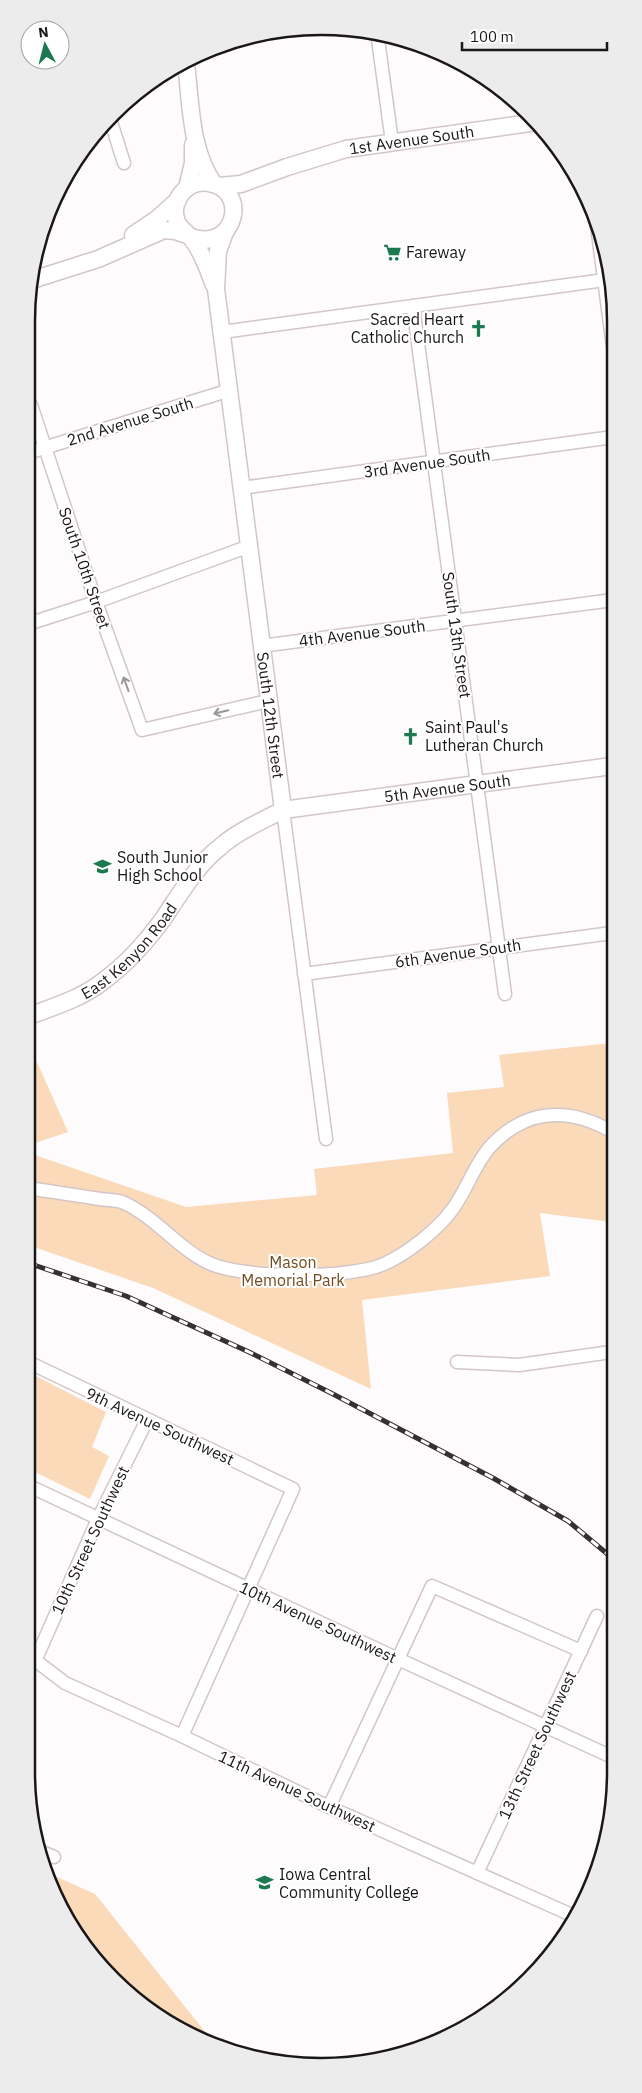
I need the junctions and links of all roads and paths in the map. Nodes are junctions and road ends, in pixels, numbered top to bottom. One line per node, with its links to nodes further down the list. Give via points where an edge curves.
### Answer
1 (378, 40): 6 (street)
2 (187, 68): 5 (main road)
3 (527, 123): 6 (main road, 1st Avenue South)
4 (112, 126): 7 (street)
5 (194, 130): 9 (main road, via 202,162); 10 (main road, via 193,163)
6 (392, 142): 8 (main road, 1st Avenue South, via 346,149)
7 (124, 163)
8 (287, 167): 9 (main road, 1st Avenue South, via 241,184); 11 (main road, 1st Avenue South, via 247,194)
9 (217, 185): 10 (main road, via 200,183); 11 (main road, via 231,198 234,212)
10 (182, 194): 12 (main road, via 175,215); 13 (main road, via 158,218)
11 (229, 226): 12 (main road, via 213,240); 16 (main road, South 12th Street, via 218,251)
12 (189, 236): 13 (main road, via 175,230 164,230); 16 (main road, South 12th Street, via 201,253)
13 (98, 259): 14 (main road)
14 (38, 278)
15 (604, 280): 17 (street)
16 (216, 289): 18 (main road, South 12th Street)
17 (413, 306): 18 (street); 24 (street, South 13th Street)
18 (222, 332): 19 (main road, South 12th Street)
19 (230, 390): 22 (street, 2nd Avenue South); 25 (main road, South 12th Street)
20 (35, 417): 22 (street, South 10th Street)
21 (607, 439): 24 (street, 3rd Avenue South)
22 (45, 447): 23 (street, 2nd Avenue South); 28 (street, South 10th Street)
23 (35, 451)
24 (434, 462): 25 (street, 3rd Avenue South); 29 (street, South 13th Street)
25 (241, 488): 26 (main road, South 12th Street)
26 (247, 547): 28 (street); 31 (main road, South 12th Street)
27 (607, 601): 29 (street, 4th Avenue South)
28 (96, 602): 30 (street); 32 (street, South 10th Street, one-way to 28, via 142,730)
29 (455, 621): 31 (street, 4th Avenue South); 34 (street, South 13th Street)
30 (35, 622)
31 (261, 646): 32 (main road, South 12th Street)
32 (268, 702): 35 (main road, South 12th Street)
33 (607, 767): 34 (main road, 5th Avenue South)
34 (477, 784): 35 (main road, 5th Avenue South); 37 (street, South 13th Street)
35 (283, 810): 38 (street, South 12th Street); 40 (main road, East Kenyon Road, via 220,847 187,882 162,920 102,983)
36 (607, 934): 37 (street, 6th Avenue South)
37 (498, 948): 38 (street, 6th Avenue South); 39 (street, South 13th Street)
38 (304, 974): 42 (street, South 12th Street)
39 (505, 994)
40 (35, 1014)
41 (607, 1129): 43 (street, via 570,1116 548,1114 526,1119 488,1149 451,1210 409,1249 385,1264 365,1271 331,1274 239,1271 210,1263 122,1202)
42 (326, 1139)
43 (35, 1189)
44 (607, 1353): 45 (street, via 519,1365)
45 (457, 1362)
46 (35, 1365): 47 (street, 9th Avenue Southwest)
47 (147, 1420): 49 (street, 10th Street Southwest); 50 (street, 9th Avenue Southwest, via 293,1489)
48 (35, 1489): 49 (street, 10th Avenue Southwest)
49 (98, 1519): 50 (street, 10th Avenue Southwest); 52 (street, 10th Street Southwest)
50 (247, 1588): 54 (street, 10th Avenue Southwest); 57 (street)
51 (597, 1616): 53 (street, 13th Street Southwest)
52 (35, 1649)
53 (581, 1651): 54 (street, via 432,1586); 56 (street, 13th Street Southwest)
54 (398, 1659): 56 (street, 10th Avenue Southwest); 59 (street)
55 (35, 1660): 57 (street, 11th Avenue Southwest, via 66,1683)
56 (545, 1726): 58 (street, 10th Avenue Southwest); 62 (street, 13th Street Southwest)
57 (182, 1736): 59 (street, 11th Avenue Southwest)
58 (607, 1755)
59 (329, 1807): 62 (street, 11th Avenue Southwest)
60 (47, 1854): 61 (street)
61 (54, 1857)
62 (477, 1873): 63 (street, 11th Avenue Southwest)
63 (570, 1914)

